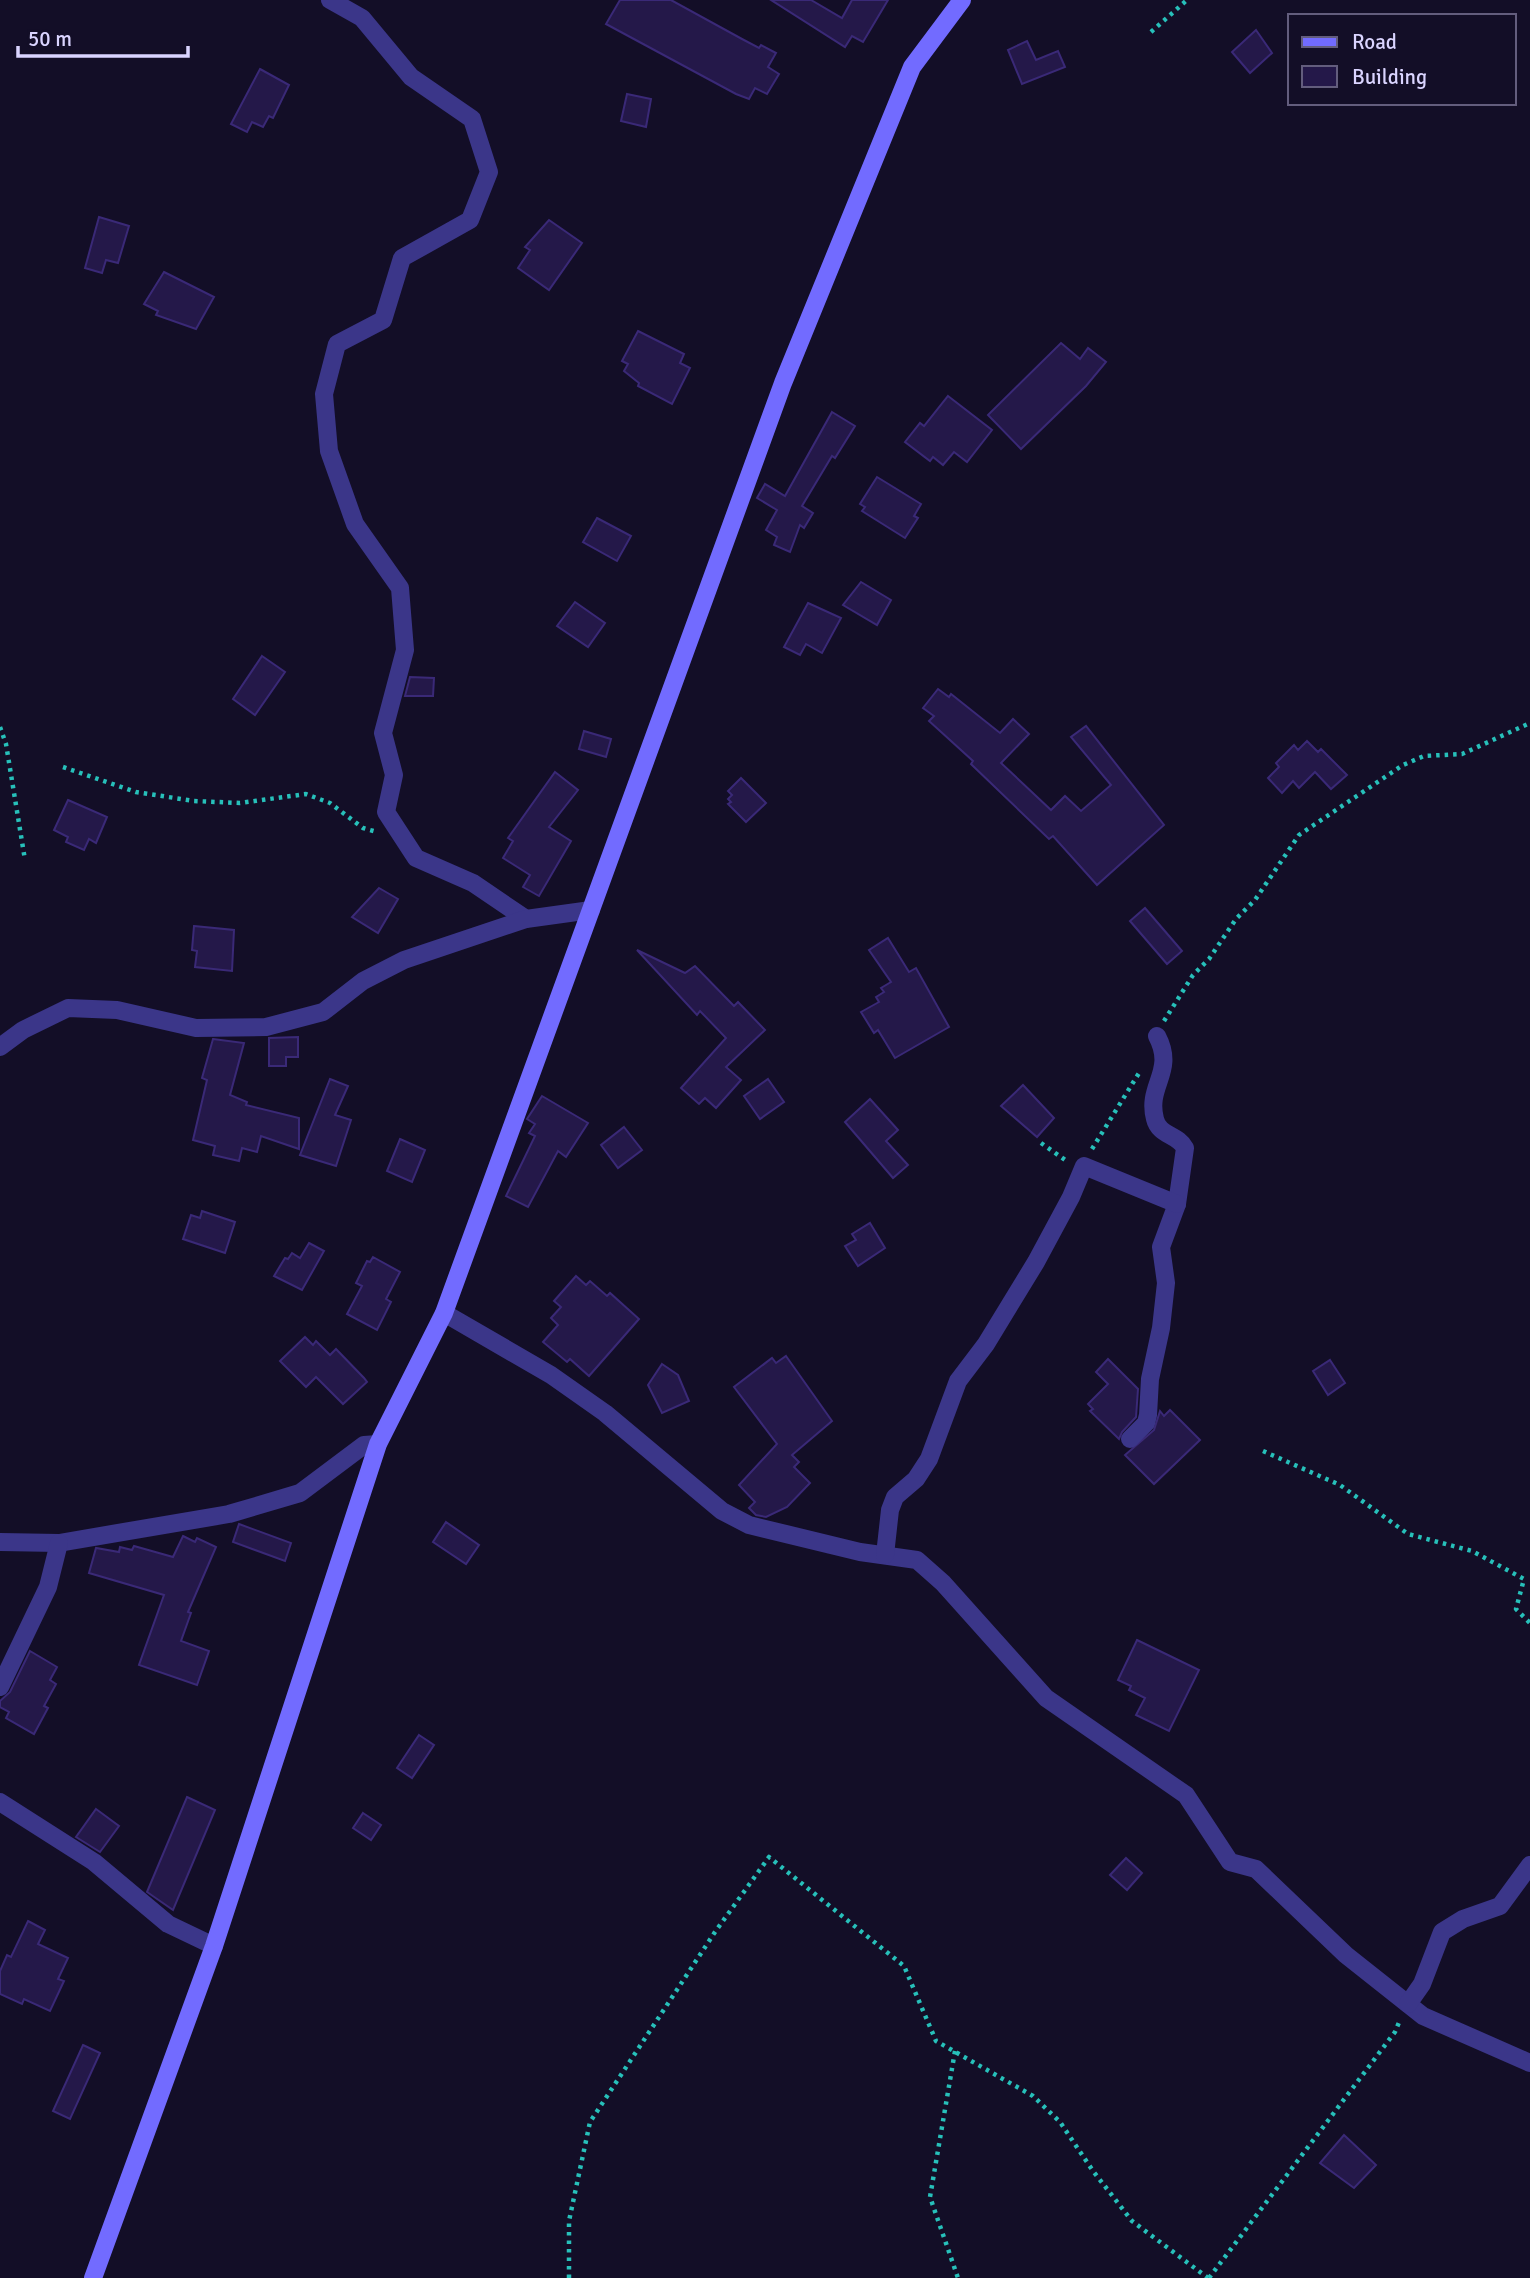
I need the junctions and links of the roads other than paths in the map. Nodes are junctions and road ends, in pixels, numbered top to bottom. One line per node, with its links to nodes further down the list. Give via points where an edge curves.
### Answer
1 (330, 0): 4 (street, via 362,18 411,77 472,119 489,172 470,220 402,258 383,320 337,344 324,394 329,451 355,524 400,588 405,650 383,733 394,775 386,813 416,858 473,883)
2 (962, 0): 3 (street, via 912,67 783,383)
3 (591, 911): 4 (street); 8 (street)
4 (526, 919): 6 (street, via 404,960 363,981 323,1012 266,1027 196,1028 117,1010 68,1008)
5 (1157, 1036): 7 (street, via 1165,1063 1152,1101 1156,1123 1185,1149)
6 (0, 1047)
7 (1177, 1204): 9 (street, via 1161,1247 1166,1283 1148,1415); 13 (street, via 1084,1166 1042,1253 958,1381 929,1459 916,1479 895,1497)
8 (444, 1313): 10 (street); 13 (street, via 551,1375 605,1413 722,1511 749,1525)
9 (1130, 1439)
10 (379, 1444): 12 (street, via 364,1446 300,1493 229,1514); 17 (street)
11 (0, 1542): 12 (street)
12 (59, 1543): 14 (street, via 48,1587)
13 (885, 1555): 18 (street, via 917,1560 1046,1698 1186,1795 1230,1862 1256,1869 1346,1955)
14 (0, 1687)
15 (0, 1802): 17 (street, via 94,1862 168,1924)
16 (1530, 1865): 18 (street, via 1500,1906 1442,1932 1422,1984)
17 (214, 1947): 20 (street)
18 (1408, 2004): 19 (street, via 1423,2017)
19 (1530, 2063)
20 (93, 2278)

